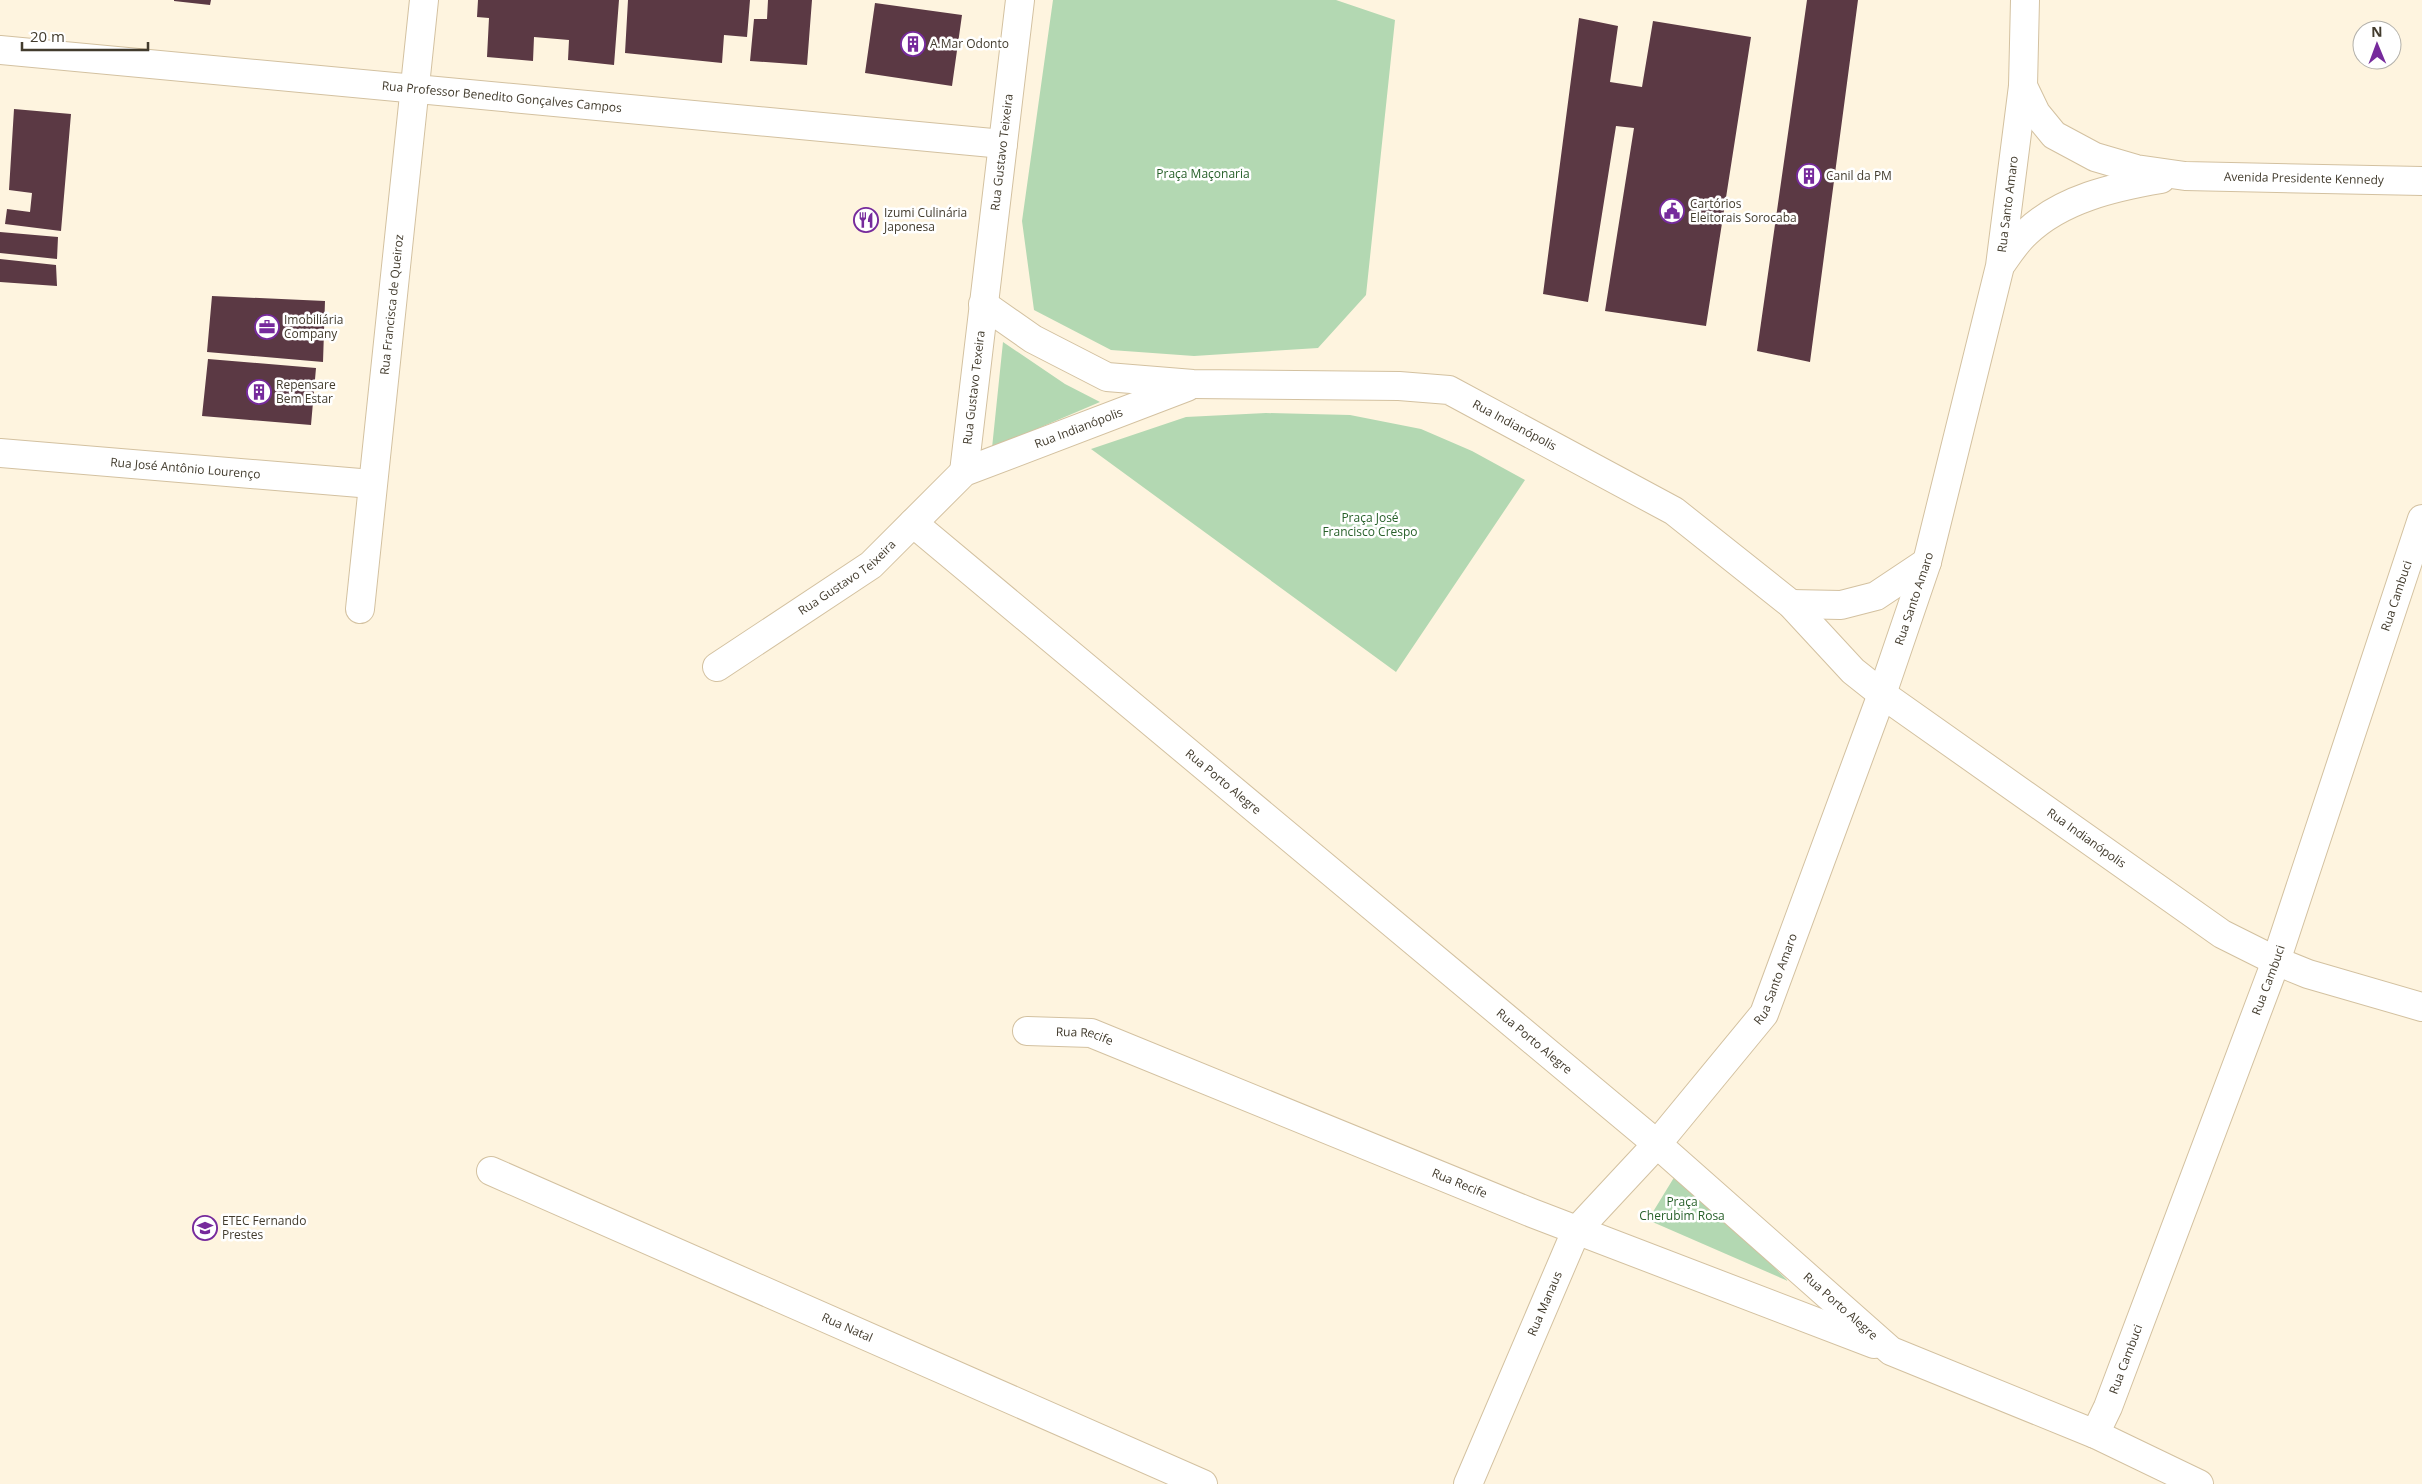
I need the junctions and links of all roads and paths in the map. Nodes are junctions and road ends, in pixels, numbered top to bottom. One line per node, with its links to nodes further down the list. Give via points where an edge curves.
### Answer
1 (424, 0): 6 (street, Rua Francisca de Queiroz)
2 (1020, 0): 7 (street, Rua Gustavo Teixeira)
3 (2025, 0): 5 (street, Rua Santo Amaro)
4 (0, 50): 6 (street, Rua Professor Benedito Gonçalves Campos)
5 (2023, 86): 8 (street, Avenida Presidente Kennedy, via 2036,113 2054,135 2095,157 2136,169); 10 (street, Rua Santo Amaro)
6 (416, 89): 7 (street, Rua Professor Benedito Gonçalves Campos); 15 (street, Rua Francisca de Queiroz)
7 (1003, 144): 11 (street, Rua Gustavo Teixeira)
8 (2185, 176): 9 (street, Avenida Presidente Kennedy); 10 (street, Avenida Presidente Kennedy, via 2128,185 2051,212 2025,233)
9 (2422, 181)
10 (2000, 266): 18 (street, Rua Santo Amaro)
11 (983, 304): 12 (street, Rua Indianópolis, via 1032,339 1107,377); 14 (street, Rua Gustavo Texeira)
12 (1193, 384): 14 (street, Rua Indianópolis); 19 (street, Rua Indianópolis, via 1400,386 1449,390 1674,511)
13 (0, 454): 15 (street, Rua José Antônio Lourenço)
14 (964, 472): 17 (street, Rua Gustavo Teixeira)
15 (372, 484): 20 (street, Rua Francisca de Queiroz)
16 (2422, 519): 23 (street, Rua Cambuci)
17 (913, 522): 21 (street, Rua Gustavo Teixeira, via 871,565); 26 (street, Rua Porto Alegre)
18 (1926, 562): 19 (street, via 1876,596 1841,605); 22 (street, Rua Santo Amaro)
19 (1791, 604): 22 (street, Rua Indianópolis, via 1853,671)
20 (360, 609)
21 (717, 667)
22 (1882, 694): 23 (street, Rua Indianópolis, via 2222,934); 26 (street, Rua Santo Amaro, via 1764,1014)
23 (2276, 961): 24 (street, Rua Indianópolis, via 2308,974); 30 (street, Rua Cambuci)
24 (2422, 1007)
25 (1027, 1031): 28 (street, Rua Recife, via 1091,1033)
26 (1657, 1144): 28 (street, Rua Manaus); 29 (street, Rua Porto Alegre)
27 (491, 1171): 31 (street, Rua Natal)
28 (1576, 1231): 29 (street, Rua Recife); 32 (street, Rua Manaus)
29 (1891, 1351): 30 (street, Rua Porto Alegre)
30 (2095, 1434): 33 (street, Rua Porto Alegre)
31 (1203, 1484)
32 (1468, 1484)
33 (2199, 1484)

